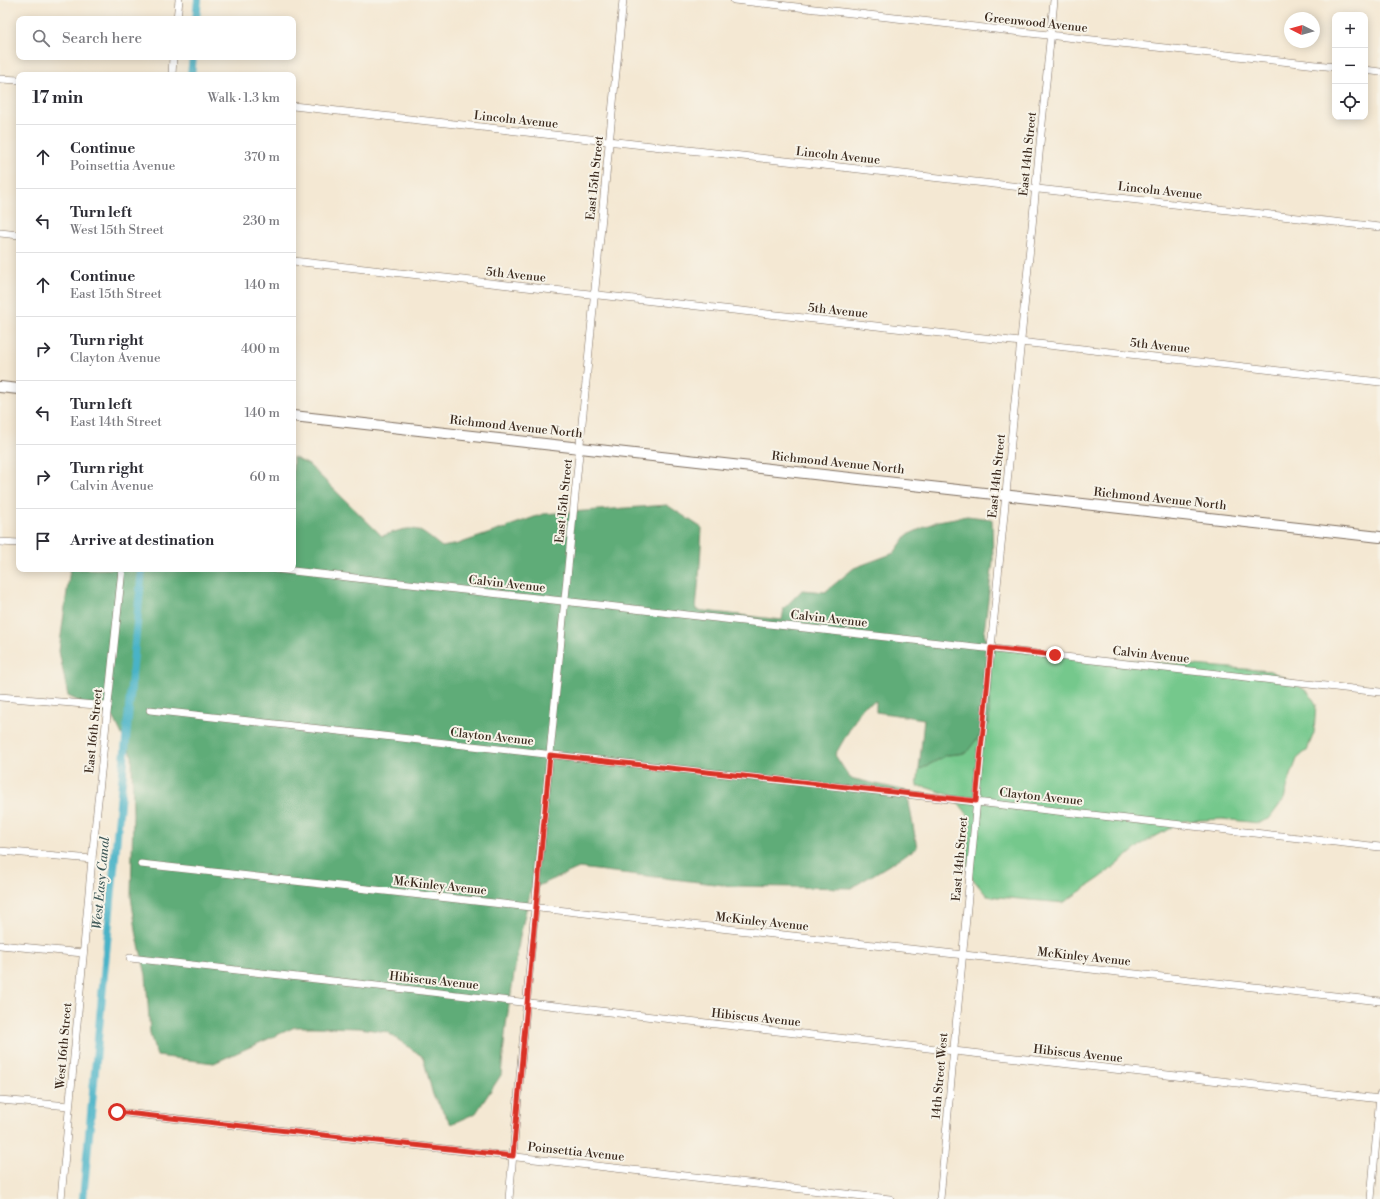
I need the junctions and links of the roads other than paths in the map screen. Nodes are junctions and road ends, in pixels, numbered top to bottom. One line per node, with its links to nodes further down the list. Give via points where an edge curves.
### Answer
1 (180, 0): 5 (street)
2 (623, 0): 15 (street, East 15th Street)
3 (734, 0): 6 (street, Greenwood Avenue)
4 (1054, 0): 6 (street, East 14th Street)
5 (178, 16)
6 (1051, 35): 8 (street, Greenwood Avenue); 16 (street, East 14th Street)
7 (174, 60): 10 (street)
8 (1332, 67)
9 (1368, 70): 11 (street)
10 (172, 72)
11 (1380, 72)
12 (0, 79): 13 (street)
13 (16, 80)
14 (296, 106): 15 (street, Lincoln Avenue)
15 (610, 141): 16 (street, Lincoln Avenue); 21 (street, East 15th Street)
16 (1036, 189): 17 (street, Lincoln Avenue); 22 (street, East 14th Street)
17 (1380, 227)
18 (0, 233): 19 (street)
19 (16, 235)
20 (296, 261): 21 (street, 5th Avenue)
21 (594, 294): 22 (street, 5th Avenue); 27 (street, East 15th Street)
22 (1021, 342): 23 (street, 5th Avenue); 28 (street, East 14th Street)
23 (1380, 382)
24 (0, 388): 25 (street)
25 (16, 389)
26 (296, 416): 27 (street, Richmond Avenue North)
27 (580, 448): 28 (street, Richmond Avenue North); 34 (street, East 15th Street)
28 (1006, 496): 29 (street, Richmond Avenue North); 35 (street, East 14th Street)
29 (1380, 537)
30 (0, 542): 31 (street)
31 (16, 543)
32 (296, 571): 34 (street, Calvin Avenue)
33 (122, 572): 38 (street, East 16th Street)
34 (565, 601): 35 (street, Calvin Avenue); 40 (street, East 15th Street)
35 (991, 648): 36 (street, Calvin Avenue); 41 (street, East 14th Street)
36 (1380, 692)
37 (0, 697): 38 (street)
38 (108, 706): 44 (street, East 16th Street)
39 (150, 710): 40 (street, Clayton Avenue)
40 (550, 755): 41 (street, Clayton Avenue); 47 (street, East 15th Street)
41 (976, 801): 42 (street, Clayton Avenue); 50 (street, East 14th Street)
42 (1380, 847)
43 (0, 851): 44 (street)
44 (92, 859): 46 (street, East 16th Street)
45 (141, 864): 47 (street, McKinley Avenue)
46 (89, 895): 49 (street, West 16th Street)
47 (535, 908): 50 (street, McKinley Avenue); 53 (street, East 15th Street)
48 (0, 945): 49 (street)
49 (83, 953): 58 (street, West 16th Street)
50 (962, 955): 52 (street, McKinley Avenue); 54 (street, 14th Street West)
51 (130, 958): 53 (street, Hibiscus Avenue)
52 (1380, 1001)
53 (526, 1003): 54 (street, Hibiscus Avenue); 60 (street, East 15th Street)
54 (953, 1051): 56 (street, Hibiscus Avenue); 64 (street, 14th Street West)
55 (1380, 1095): 56 (street)
56 (1380, 1099): 65 (street)
57 (0, 1100): 58 (street)
58 (69, 1106): 61 (street, West 16th Street)
59 (117, 1112): 60 (street, Poinsettia Avenue)
60 (513, 1156): 62 (street, East 15th Street); 63 (street, Poinsettia Avenue)
61 (61, 1199)
62 (509, 1199)
63 (890, 1199)
64 (940, 1199)
65 (1371, 1199)

